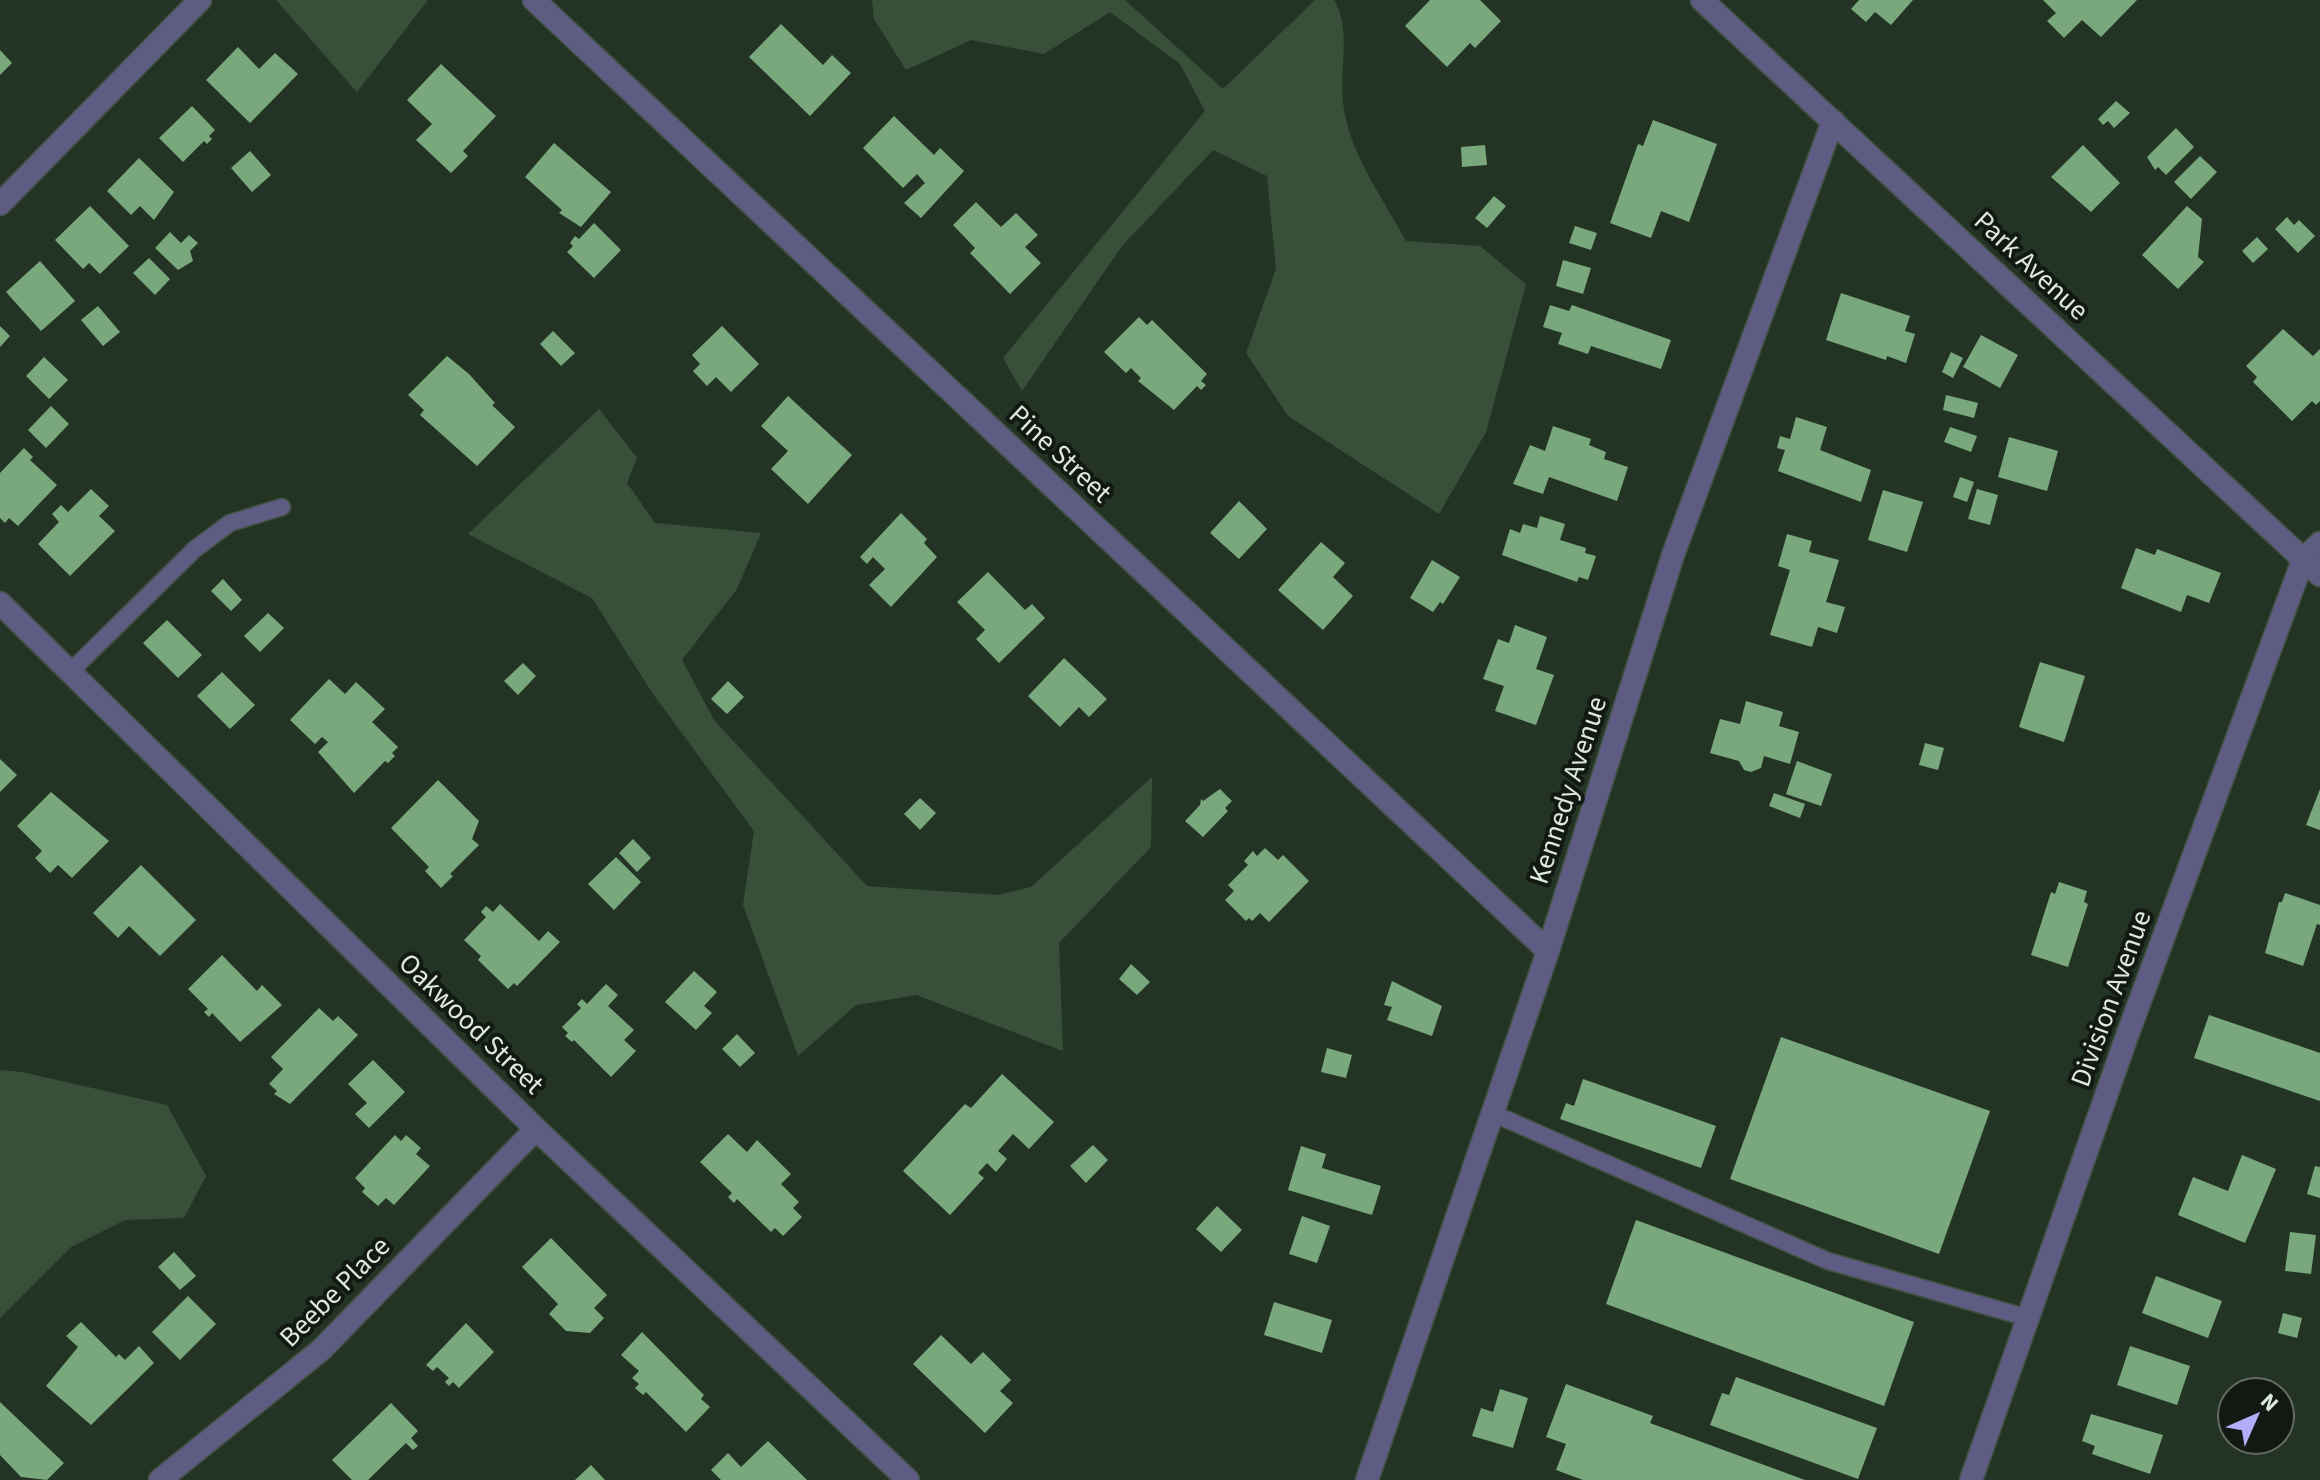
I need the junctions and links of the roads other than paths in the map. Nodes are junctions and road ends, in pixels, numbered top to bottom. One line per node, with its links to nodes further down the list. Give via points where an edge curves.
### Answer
1 (200, 0): 5 (street)
2 (534, 0): 12 (street, Pine Street)
3 (1702, 0): 4 (street, Park Avenue)
4 (1833, 121): 8 (street, Park Avenue); 12 (street, Kennedy Avenue, via 1673,555)
5 (0, 204)
6 (282, 507): 11 (lane, via 230,523 195,549)
7 (2320, 543): 8 (street, Division Avenue)
8 (2303, 560): 9 (street, Park Avenue); 15 (street, Division Avenue)
9 (2320, 575)
10 (0, 603): 11 (street, Oakwood Street)
11 (70, 672): 14 (street, Oakwood Street)
12 (1548, 951): 13 (street, Kennedy Avenue)
13 (1492, 1113): 15 (lane, via 1828,1261); 18 (street, Kennedy Avenue)
14 (536, 1129): 16 (street, Beebe Place, via 321,1350); 17 (street, Oakwood Street)
15 (2028, 1318): 19 (street, Division Avenue)
16 (160, 1480)
17 (908, 1480)
18 (1367, 1480)
19 (1971, 1480)

